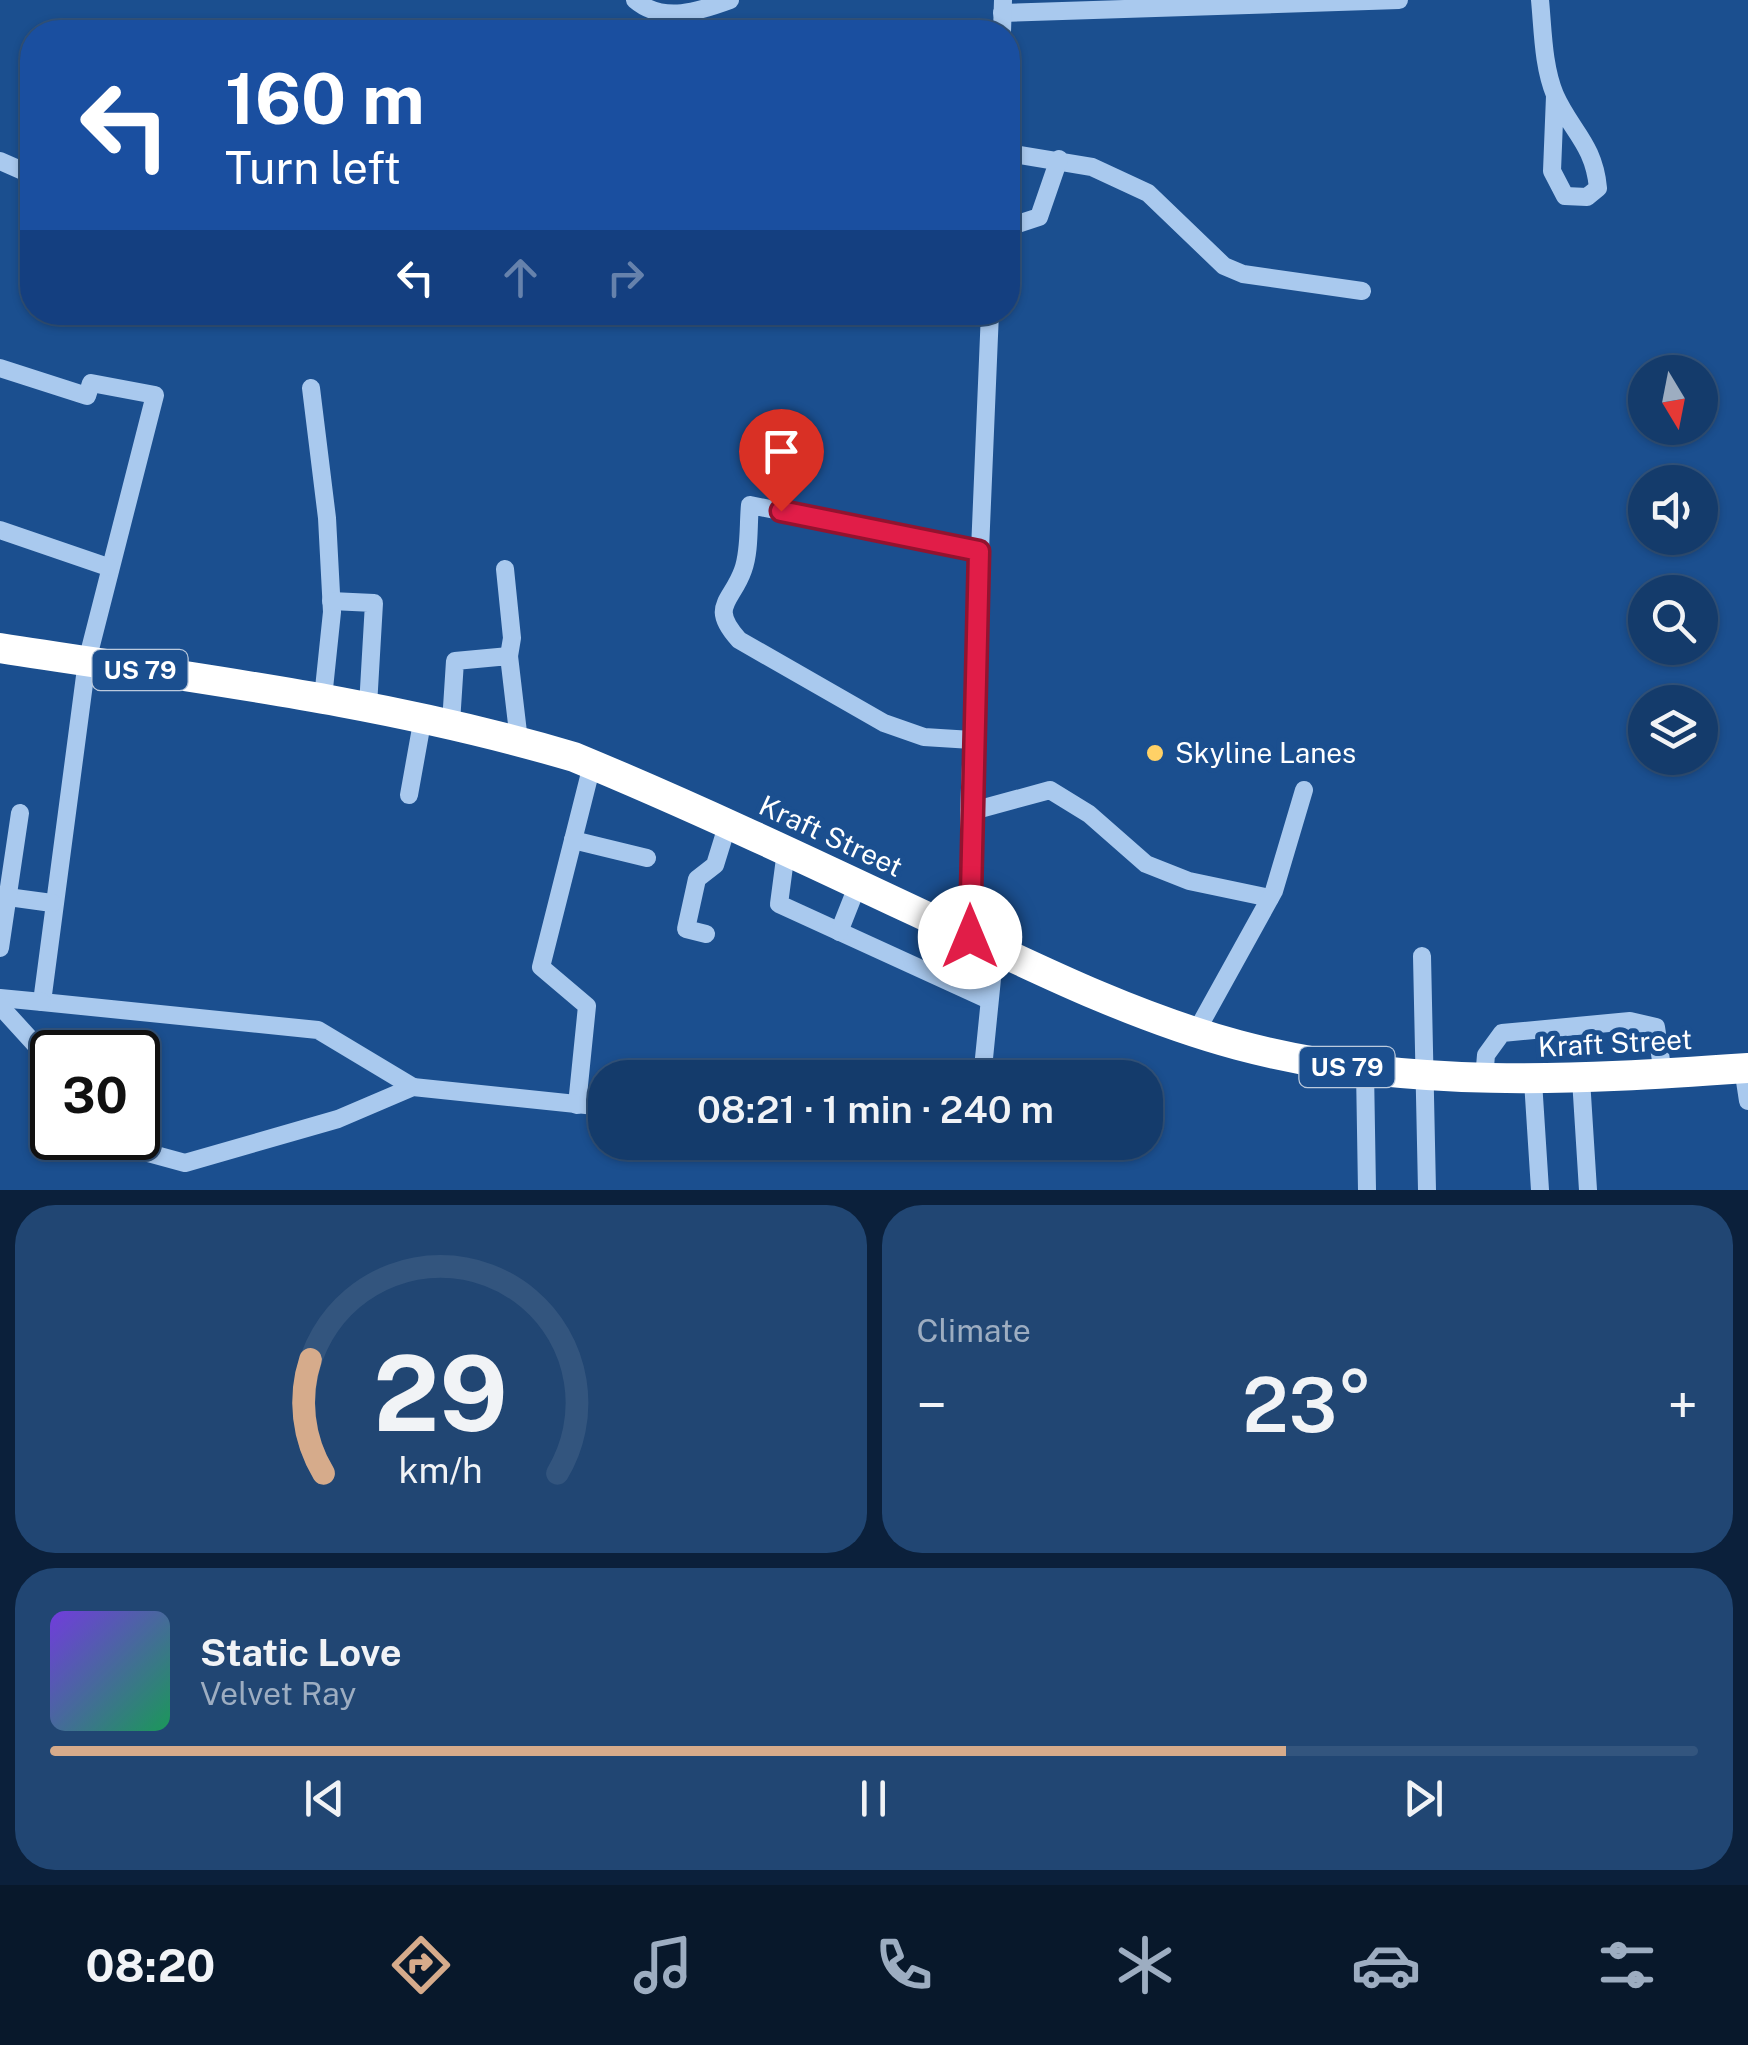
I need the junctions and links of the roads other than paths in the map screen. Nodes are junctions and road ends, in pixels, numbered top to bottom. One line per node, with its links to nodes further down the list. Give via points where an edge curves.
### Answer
1 (635, 0): 2 (street, via 674,14)
2 (730, 0)
3 (1399, 0): 5 (street)
4 (1540, 0): 6 (street)
5 (1002, 15)
6 (1555, 96): 6 (street, via 1596,169 1598,188 1587,197 1565,196 1552,171)
7 (1020, 154): 8 (street)
8 (1060, 159): 9 (street, via 1038,217); 10 (street, via 1148,193 1224,266)
9 (1020, 222)
10 (1362, 291)
11 (989, 325): 15 (street)
12 (0, 368): 16 (street, via 87,396 91,383 154,395)
13 (311, 388): 18 (street)
14 (0, 530): 16 (street)
15 (979, 551): 26 (street); 26 (street, via 750,505 744,570 723,610 739,640 884,723 924,737)
16 (108, 566): 21 (street)
17 (504, 569): 20 (street)
18 (331, 601): 22 (street); 23 (street, via 374,603)
19 (0, 648): 21 (highway, Kraft Street / US 79)
20 (509, 656): 24 (street, via 455,662); 25 (street)
21 (86, 662): 22 (highway, Kraft Street / US 79); 39 (street)
22 (324, 698): 23 (highway, Kraft Street / US 79)
23 (368, 706): 24 (highway, Kraft Street / US 79)
24 (437, 720): 25 (highway, Kraft Street / US 79); 29 (street)
25 (519, 740): 27 (highway, Kraft Street / US 79)
26 (972, 740): 30 (street)
27 (592, 765): 32 (highway, Kraft Street / US 79); 33 (street)
28 (1304, 790): 38 (street)
29 (409, 795)
30 (970, 812): 38 (street, via 1050,790 1146,864 1189,881); 42 (street)
31 (20, 813): 37 (street)
32 (728, 824): 34 (highway, Kraft Street / US 79); 41 (street, via 715,865 697,878 686,928)
33 (573, 840): 35 (street); 60 (street, via 542,967 587,1006)
34 (786, 851): 36 (highway, Kraft Street / US 79); 40 (street, via 779,904)
35 (647, 858)
36 (858, 884): 40 (street); 42 (highway, Kraft Street / US 79)
37 (4, 897): 39 (street); 43 (street)
38 (1270, 898): 48 (street)
39 (52, 903): 46 (street)
40 (839, 932): 45 (street)
41 (706, 934)
42 (982, 943): 45 (street); 48 (highway, Kraft Street / US 79)
43 (0, 948)
44 (1422, 956): 54 (street)
45 (989, 1000): 50 (street)
46 (42, 1002): 47 (street); 58 (street, via 318,1030)
47 (1, 1008): 49 (street)
48 (1196, 1032): 52 (highway, Kraft Street / US 79)
49 (30, 1039)
50 (984, 1060)
51 (1745, 1068): 53 (highway, Kraft Street / US 79); 59 (street)
52 (1365, 1070): 54 (highway, Kraft Street / US 79); 63 (street)
53 (1663, 1074): 55 (street, via 1656,1028 1630,1020 1502,1033 1486,1055); 56 (highway, Kraft Street / US 79)
54 (1422, 1076): 55 (highway, Kraft Street / US 79); 64 (street)
55 (1484, 1079): 57 (highway, Kraft Street / US 79)
56 (1581, 1079): 57 (highway, Kraft Street / US 79); 66 (street)
57 (1533, 1081): 65 (street)
58 (414, 1088): 60 (street); 62 (street, via 338,1119 185,1163)
59 (1748, 1101)
60 (577, 1104): 61 (street)
61 (588, 1106)
62 (160, 1156)
63 (1367, 1190)
64 (1426, 1190)
65 (1540, 1190)
66 (1588, 1190)

